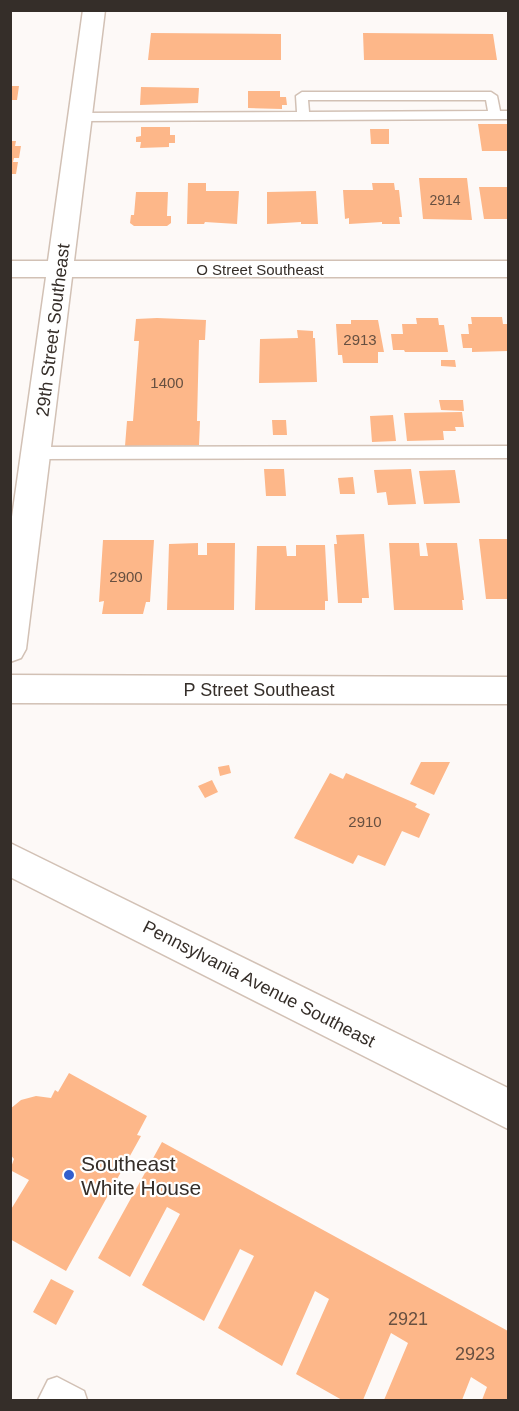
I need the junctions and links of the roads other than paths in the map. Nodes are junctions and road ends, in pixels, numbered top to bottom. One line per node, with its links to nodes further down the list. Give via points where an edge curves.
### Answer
1 (94, 10): 5 (main road, 29th Street Southeast)
2 (495, 115): 3 (lane); 4 (lane); 4 (lane, via 491,96 302,96)
3 (508, 115)
4 (303, 116): 5 (lane)
5 (80, 117): 7 (main road, 29th Street Southeast)
6 (10, 269): 7 (main road, O Street Southeast)
7 (61, 269): 8 (main road, O Street Southeast); 10 (main road, 29th Street Southeast)
8 (508, 269)
9 (508, 452): 10 (lane)
10 (37, 453): 11 (main road, 29th Street Southeast)
11 (10, 649)
12 (10, 688): 13 (main road, P Street Southeast)
13 (508, 691)
14 (10, 859): 15 (main road, Pennsylvania Avenue Southeast)
15 (508, 1109)
16 (50, 1401): 17 (lane, via 57,1389)
17 (75, 1401)

